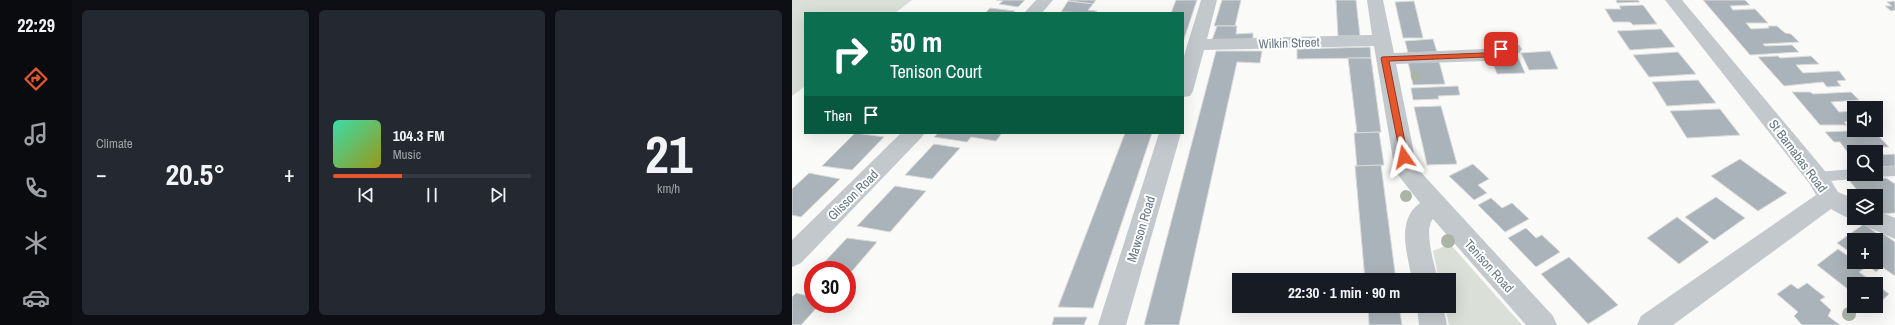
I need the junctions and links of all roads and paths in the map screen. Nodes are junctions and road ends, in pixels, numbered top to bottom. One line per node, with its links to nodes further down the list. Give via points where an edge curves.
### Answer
1 (1045, 0): 5 (street)
2 (1209, 0): 6 (street)
3 (1375, 0): 7 (street, Tenison Road)
4 (1673, 0): 15 (street, St Barnabas Road)
5 (1033, 12)
6 (1197, 45): 7 (street, Wilkin Street); 9 (street)
7 (1383, 49): 8 (street, Wilkin Street, via 1485,55 1501,49); 17 (street, Tenison Road, via 1406,171)
8 (1513, 50)
9 (1184, 88)
10 (913, 134): 21 (street, Glisson Road)
11 (1170, 134): 24 (street, Mawson Road)
12 (1895, 171): 13 (lane)
13 (1883, 172)
14 (1847, 174): 15 (lane)
15 (1817, 176): 16 (street, St Barnabas Road)
16 (1830, 198): 18 (street); 27 (street, St Barnabas Road)
17 (1435, 206): 22 (street, via 1426,211 1418,221 1417,234); 26 (street, Tenison Road)
18 (1847, 206)
19 (1883, 224): 20 (street)
20 (1895, 229)
21 (792, 256)
22 (1424, 273)
23 (1431, 313): 25 (street)
24 (1112, 325)
25 (1433, 325)
26 (1543, 325)
27 (1650, 325)

